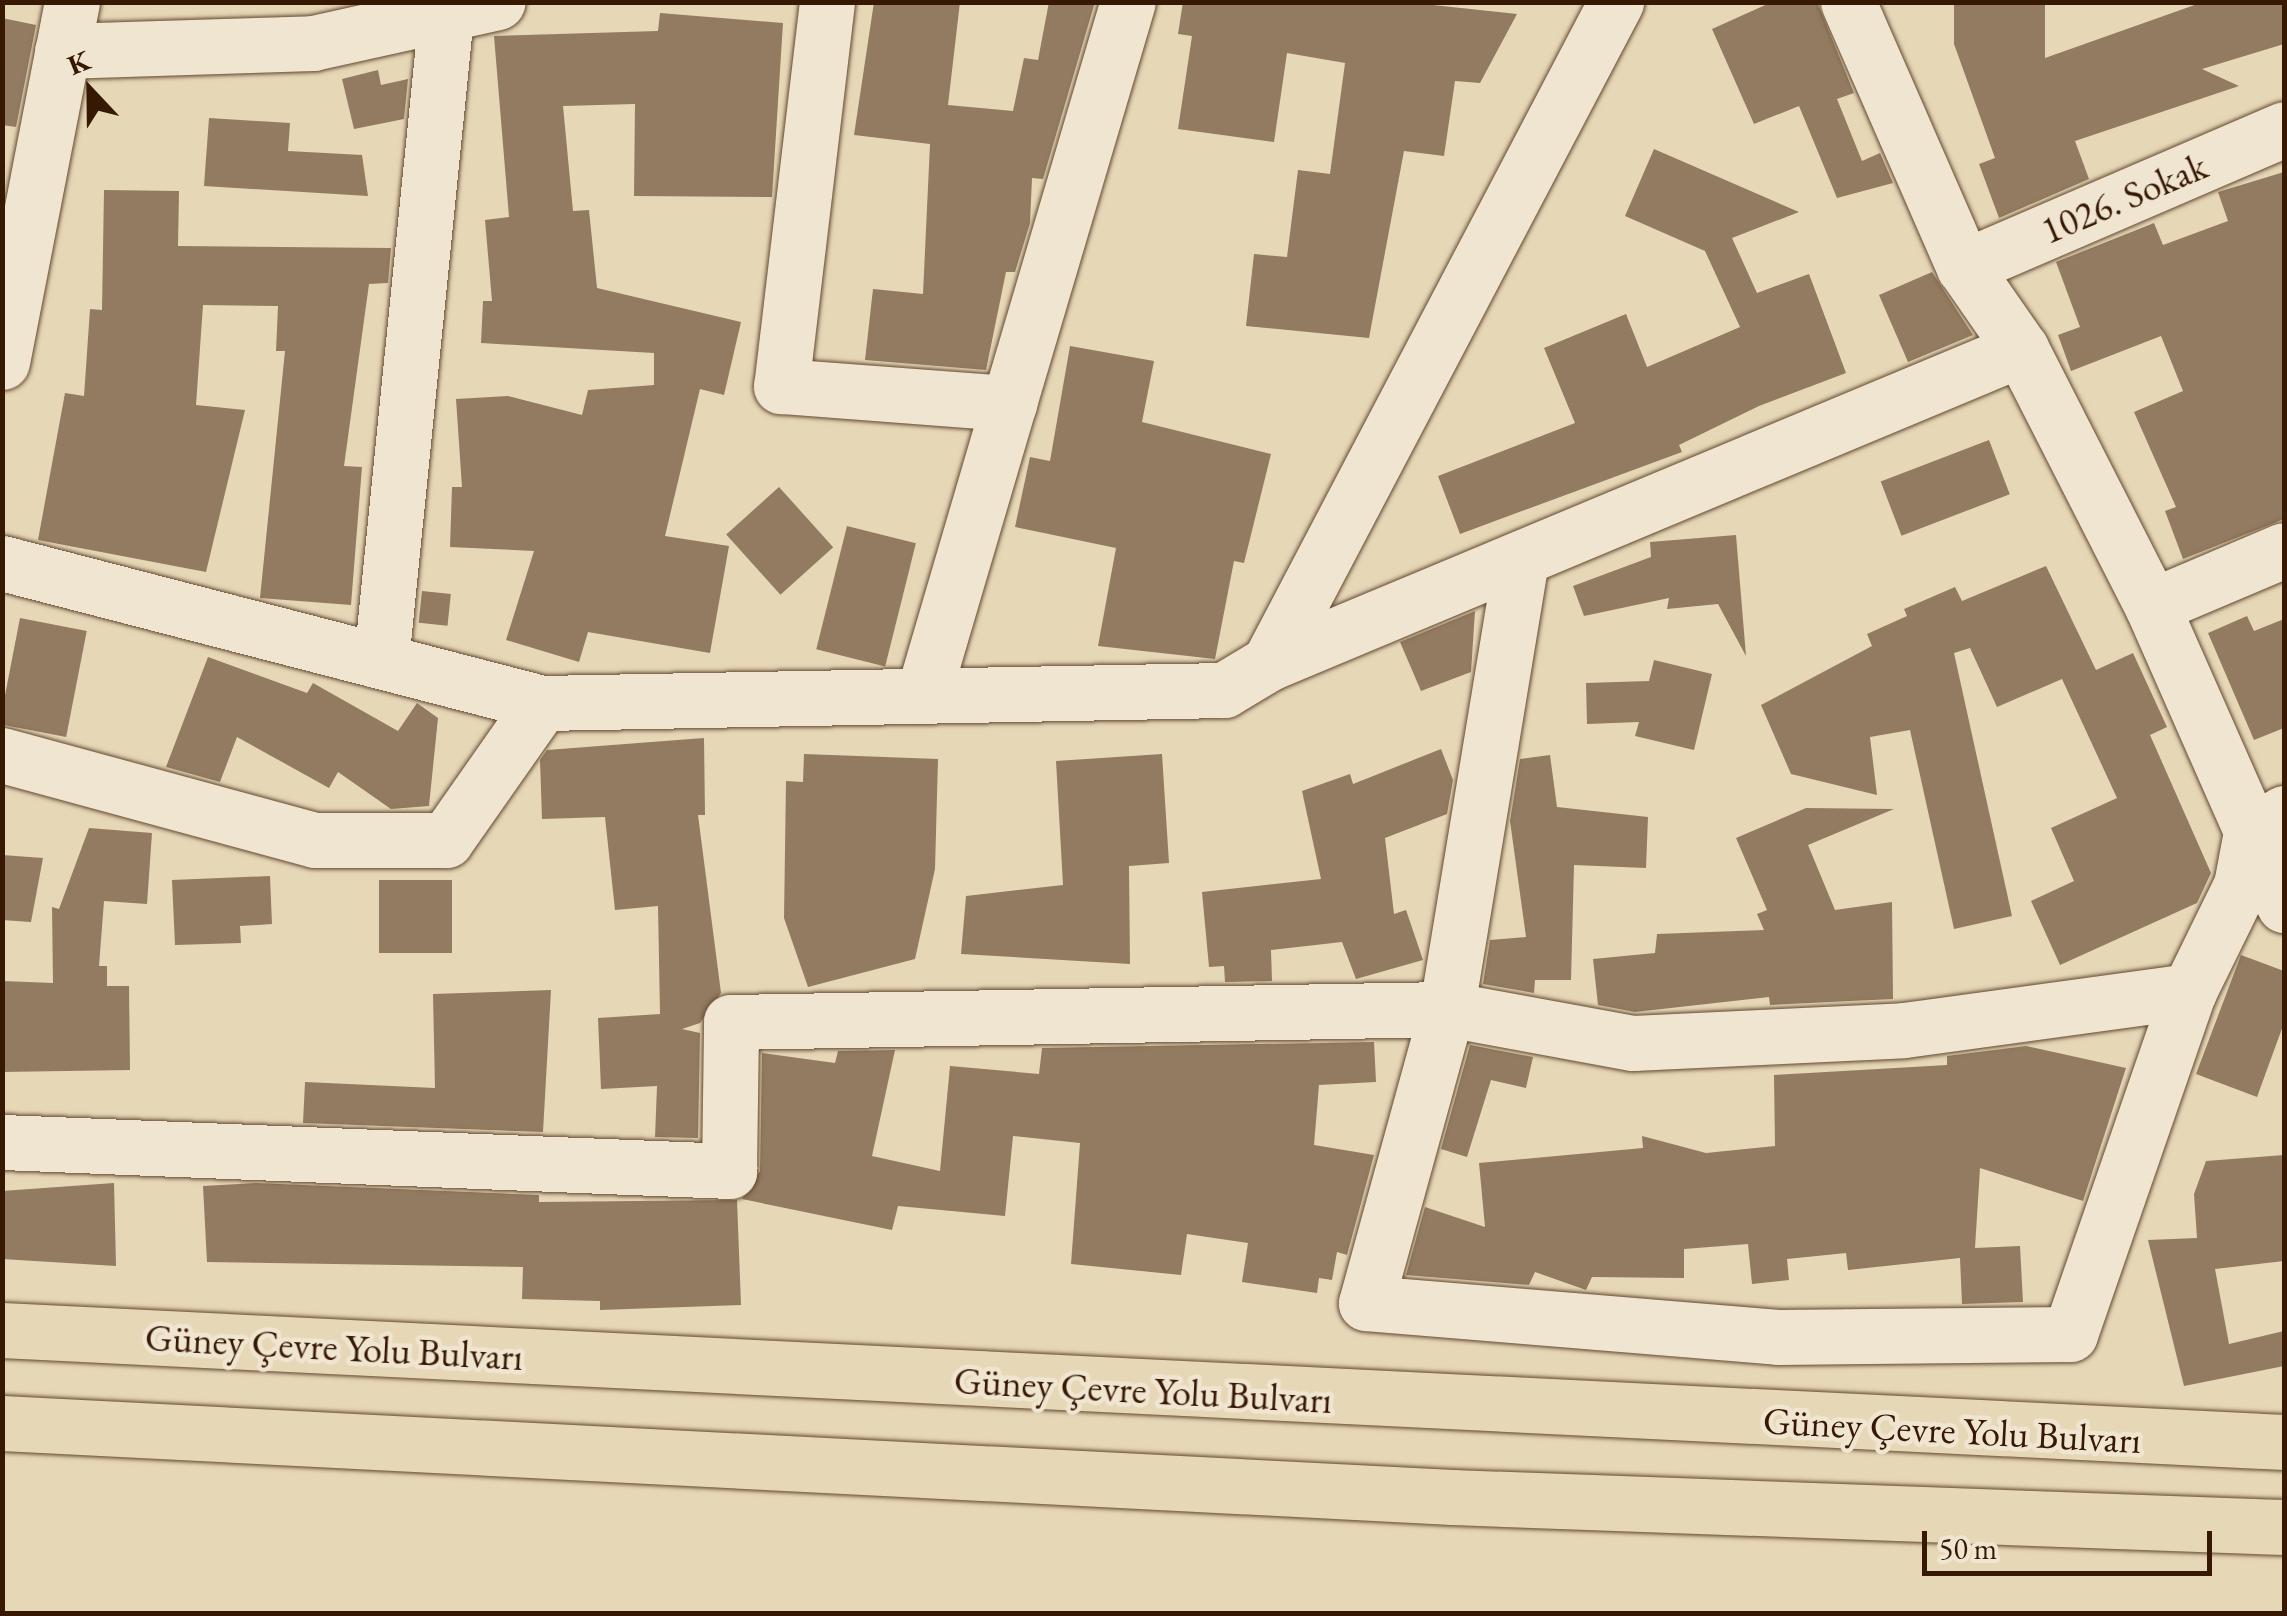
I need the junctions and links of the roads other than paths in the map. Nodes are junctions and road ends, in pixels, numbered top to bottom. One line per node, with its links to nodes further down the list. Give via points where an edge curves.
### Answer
1 (827, 2): 11 (street, via 780,386)
2 (1128, 2): 11 (street)
3 (1616, 2): 17 (street)
4 (472, 8): 6 (street, via 313,44); 16 (street)
5 (1866, 15): 8 (street)
6 (67, 27): 10 (street)
7 (2284, 129): 8 (street, 1026. Sokak)
8 (1964, 266): 9 (street)
9 (2021, 348): 13 (street); 15 (street)
10 (2, 362)
11 (1009, 403): 18 (street)
12 (2284, 550): 15 (street)
13 (1522, 560): 17 (street); 24 (street)
14 (2, 563): 16 (street)
15 (2152, 606): 21 (street)
16 (380, 661): 19 (street)
17 (1270, 663): 18 (street, via 1224,690)
18 (923, 696): 19 (street)
19 (542, 702): 20 (street, via 446,840 315,840)
20 (2, 755)
21 (2268, 822): 22 (street); 23 (street)
22 (2284, 905)
23 (2189, 992): 24 (street, via 1904,1030 1634,1043); 24 (street, via 2070,1334 1778,1337 1366,1303)
24 (1447, 1008): 25 (street, via 731,1022 729,1171)
25 (2, 1142)
26 (2, 1330): 28 (highway, Güney Çevre Yolu Bulvarı)
27 (2, 1423): 29 (highway, via 1452,1496)
28 (2284, 1442)
29 (2284, 1527)

